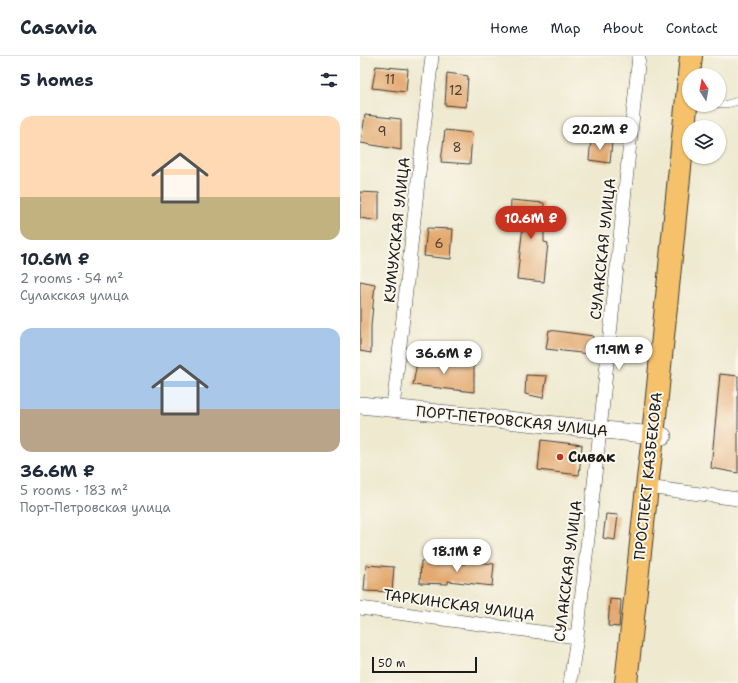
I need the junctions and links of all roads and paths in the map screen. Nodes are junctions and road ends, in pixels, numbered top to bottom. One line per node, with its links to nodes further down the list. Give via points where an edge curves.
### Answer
1 (432, 56): 12 (street, КУМУХСКАЯ УЛИЦА)
2 (639, 56): 13 (street, СУЛАКСКАЯ УЛИЦА)
3 (691, 56): 5 (highway)
4 (704, 56): 6 (highway)
5 (690, 68)
6 (703, 68)
7 (738, 101): 8 (lane)
8 (726, 104)
9 (686, 112): 14 (highway, ПРОСПЕКТ КАЗБЕКОВА)
10 (692, 164): 14 (highway, ПРОСПЕКТ КАЗБЕКОВА)
11 (360, 405): 12 (street, ПОРТ-ПЕТРОВСКАЯ УЛИЦА)
12 (393, 408): 13 (street, ПОРТ-ПЕТРОВСКАЯ УЛИЦА)
13 (600, 430): 14 (street, ПОРТ-ПЕТРОВСКАЯ УЛИЦА); 18 (street, СУЛАКСКАЯ УЛИЦА)
14 (658, 436): 15 (highway, ПРОСПЕКТ КАЗБЕКОВА)
15 (652, 488): 16 (street); 20 (highway, ПРОСПЕКТ КАЗБЕКОВА); 21 (highway, ПРОСПЕКТ КАЗБЕКОВА)
16 (738, 499)
17 (360, 608): 18 (street, ТАРКИНСКАЯ УЛИЦА)
18 (577, 636): 19 (street, СУЛАКСКАЯ УЛИЦА)
19 (570, 683)
20 (626, 683)
21 (637, 683)

